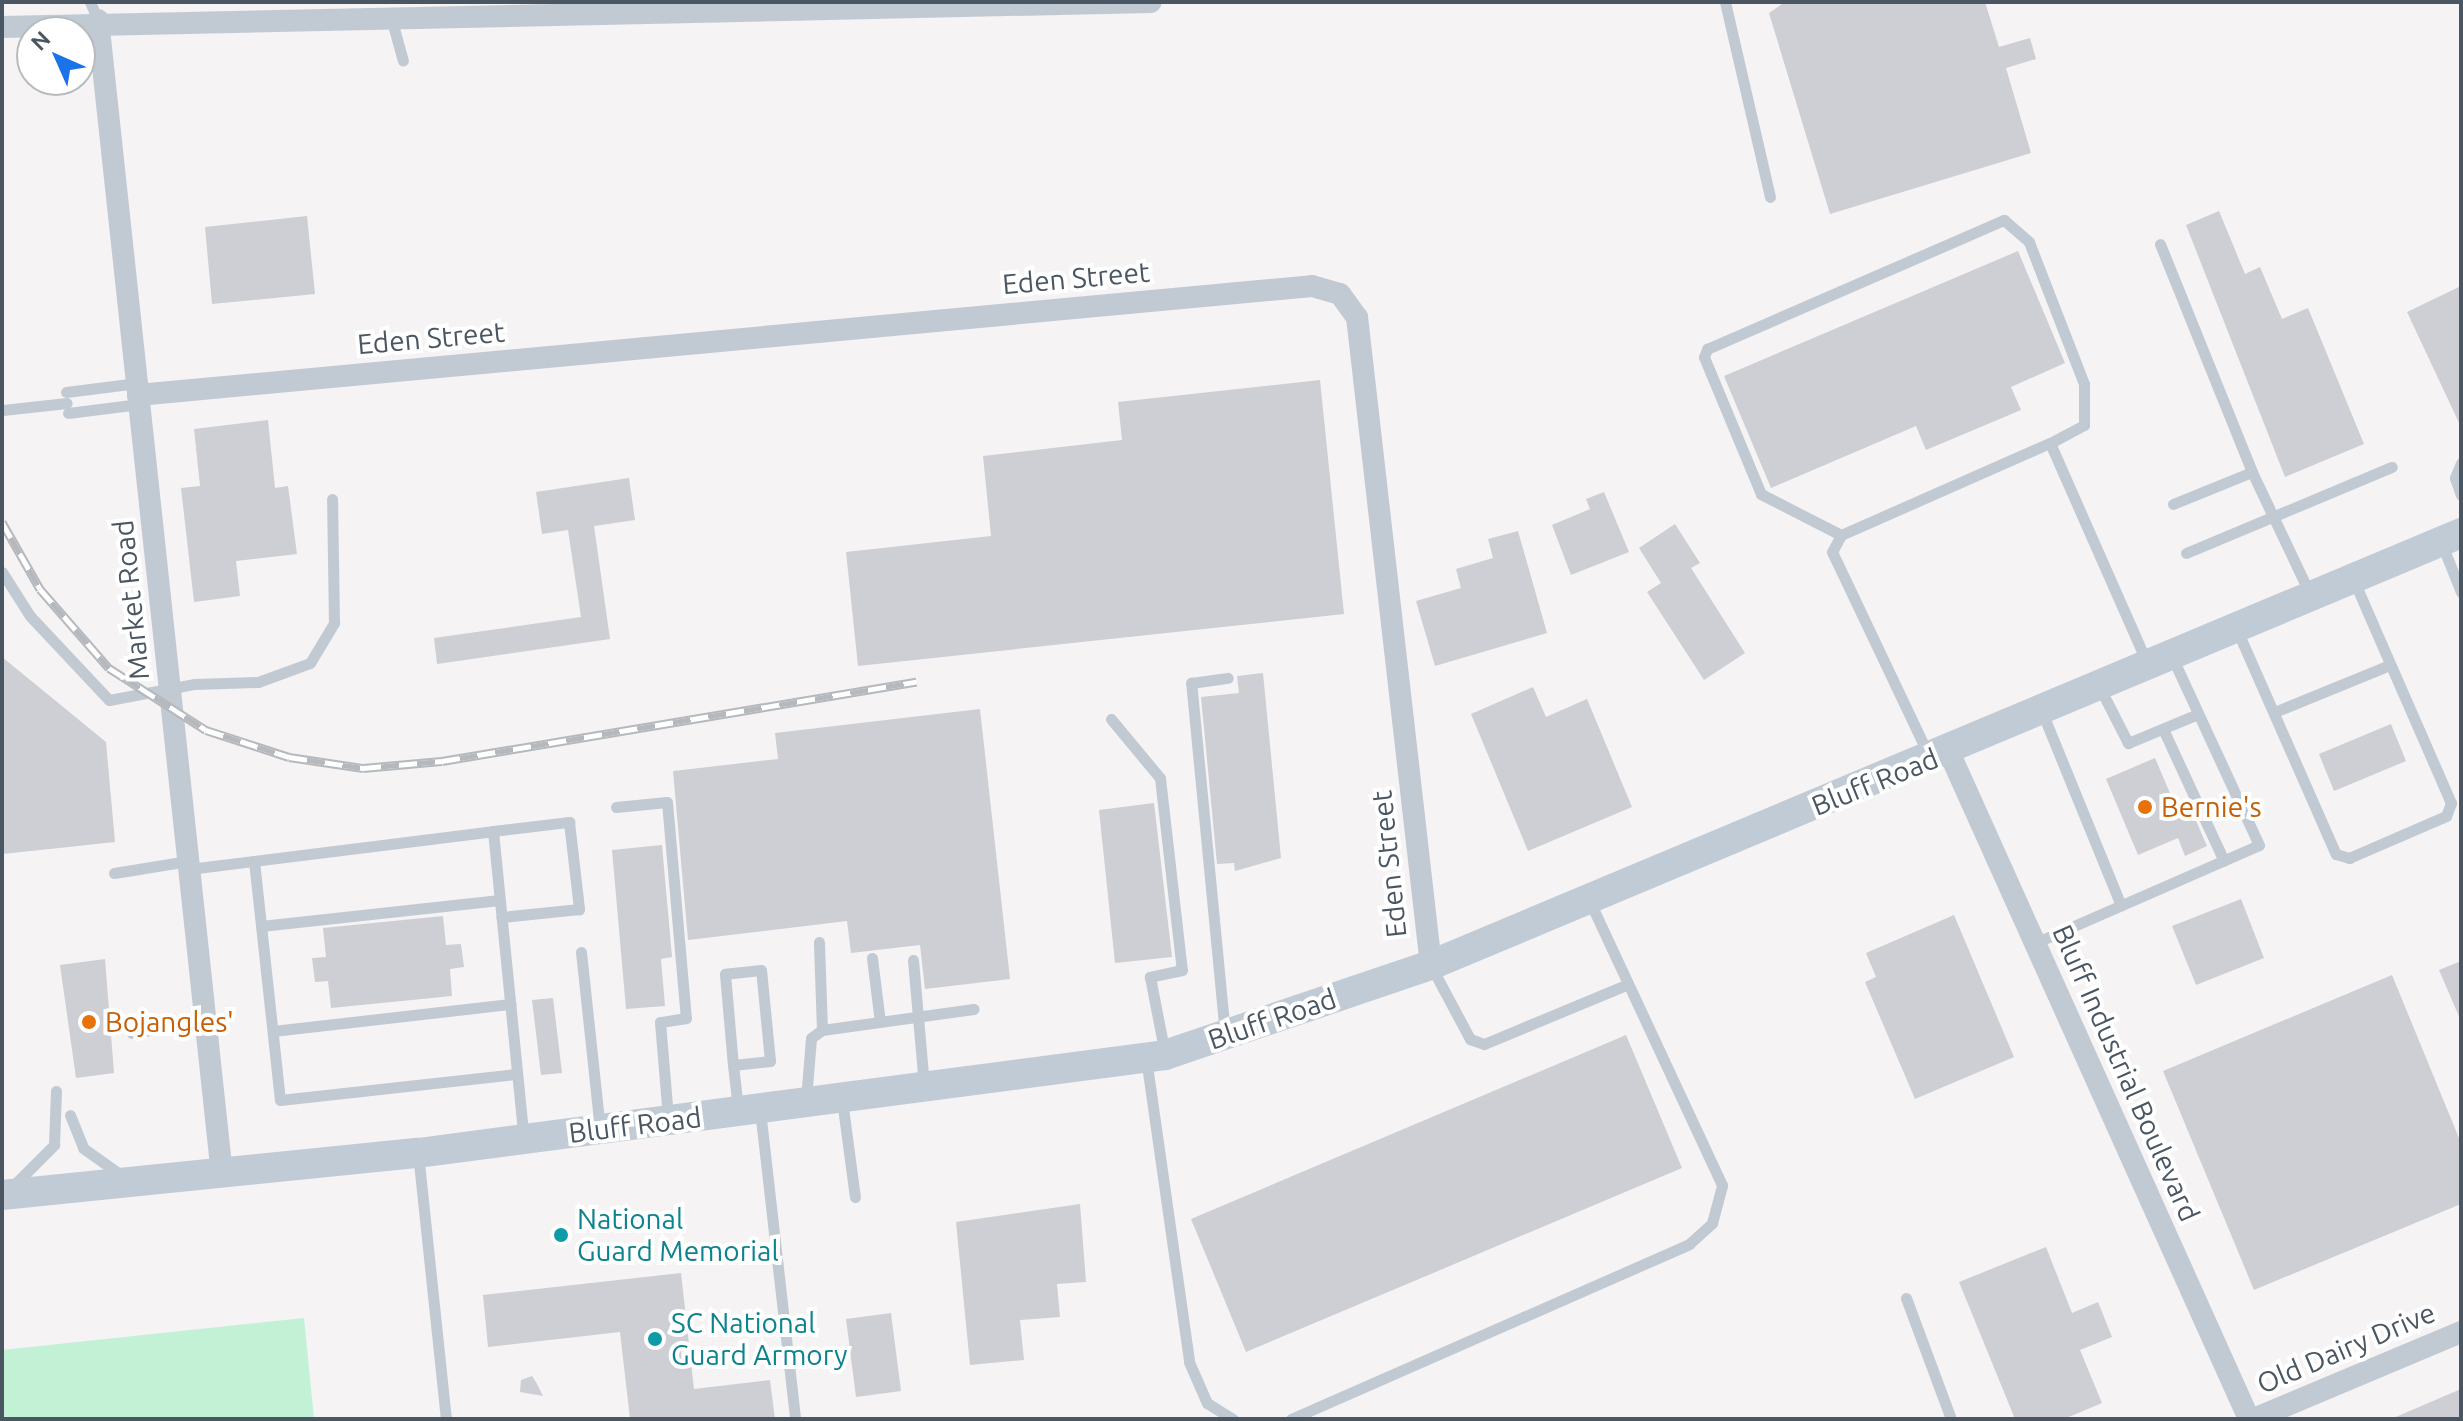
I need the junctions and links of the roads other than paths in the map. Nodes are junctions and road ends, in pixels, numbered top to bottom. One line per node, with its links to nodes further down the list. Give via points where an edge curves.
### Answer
1 (1151, 2): 3 (street)
2 (1725, 2): 9 (lane)
3 (814, 6): 4 (street)
4 (556, 10): 6 (street)
5 (94, 11): 6 (street); 7 (street); 11 (street, Market Road)
6 (392, 21): 8 (lane)
7 (2, 27)
8 (403, 61)
9 (1770, 197)
10 (2160, 244): 17 (lane)
11 (138, 394): 12 (lane); 12 (lane); 34 (street, Market Road); 57 (street, Eden Street, via 1312,286 1340,294 1357,317)
12 (67, 403): 13 (lane)
13 (3, 410)
14 (2050, 443): 22 (lane); 22 (lane, via 2084,425 2084,384 2029,242 2004,220 1707,349 1704,357 1761,494); 30 (lane)
15 (2461, 463): 18 (lane, via 2455,478)
16 (2392, 467): 21 (lane)
17 (2252, 472): 20 (lane); 21 (lane)
18 (2461, 495)
19 (332, 499): 34 (lane, via 334,623 310,663 258,682 194,684)
20 (2173, 504)
21 (2272, 517): 24 (lane); 28 (lane)
22 (1841, 535): 40 (lane, via 1832,552)
23 (2451, 537): 26 (main road, Bluff Road); 27 (lane)
24 (2186, 553)
25 (2, 572): 34 (lane, via 30,616 109,700)
26 (2353, 579): 28 (main road, Bluff Road); 31 (lane)
27 (2461, 592)
28 (2311, 597): 29 (main road, Bluff Road)
29 (2236, 629): 30 (main road, Bluff Road); 35 (lane)
30 (2160, 662): 33 (main road, Bluff Road); 37 (lane)
31 (2390, 665): 35 (lane); 35 (lane, via 2451,803 2446,816 2349,858 2336,854)
32 (1228, 678): 67 (lane, via 1191,683)
33 (2100, 688): 36 (main road, Bluff Road); 39 (lane, via 2128,743)
34 (172, 694): 45 (street, Market Road)
35 (2277, 711)
36 (2042, 712): 40 (main road, Bluff Road); 49 (lane)
37 (2198, 714): 39 (lane); 44 (lane, via 2259,845)
38 (1111, 719): 68 (lane, via 1160,778 1182,970 1150,977)
39 (2163, 729): 44 (lane)
40 (1940, 756): 48 (main road, Bluff Road); 53 (street, Bluff Industrial Boulevard)
41 (616, 807): 77 (lane, via 667,802 686,1018 660,1022)
42 (493, 831): 43 (lane); 47 (lane); 50 (lane, via 569,822 579,909)
43 (254, 861): 45 (lane); 51 (lane)
44 (2224, 861): 49 (lane)
45 (188, 865): 46 (lane); 62 (street, Market Road)
46 (114, 873)
47 (500, 900): 50 (lane); 51 (lane)
48 (1589, 900): 57 (main road, Bluff Road); 58 (lane)
49 (2121, 906): 53 (lane)
50 (501, 917): 59 (lane)
51 (261, 926): 65 (lane)
52 (819, 942): 64 (lane)
53 (2035, 943): 92 (street, Bluff Industrial Boulevard)
54 (581, 952): 78 (lane)
55 (872, 958): 63 (lane)
56 (913, 960): 61 (lane)
57 (1431, 965): 58 (lane, via 1470,1039 1484,1044); 67 (main road, Bluff Road)
58 (1628, 984): 90 (lane, via 1722,1185 1712,1223 1689,1244)
59 (510, 1004): 65 (lane); 70 (lane)
60 (974, 1009): 61 (lane)
61 (917, 1016): 63 (lane); 71 (lane)
62 (205, 1021): 66 (lane); 81 (street, Market Road)
63 (880, 1022): 64 (lane)
64 (822, 1030): 74 (lane, via 811,1038)
65 (273, 1031): 70 (lane, via 280,1100)
66 (132, 1033)
67 (1225, 1035): 68 (main road, Bluff Road)
68 (1155, 1056): 71 (main road, Bluff Road); 89 (lane, via 1189,1362 1207,1403)
69 (733, 1065): 69 (lane, via 725,974 761,970 770,1061); 75 (lane)
70 (517, 1074): 79 (lane)
71 (924, 1089): 73 (main road, Bluff Road)
72 (56, 1091): 83 (lane, via 51,1151)
73 (842, 1099): 74 (main road, Bluff Road); 84 (lane)
74 (806, 1104): 75 (main road, Bluff Road)
75 (749, 1111): 77 (main road, Bluff Road); 88 (lane)
76 (70, 1115): 82 (lane, via 83,1148)
77 (668, 1121): 78 (main road, Bluff Road)
78 (601, 1130): 79 (main road, Bluff Road)
79 (524, 1139): 80 (main road, Bluff Road)
80 (418, 1153): 81 (main road, Bluff Road); 87 (lane)
81 (222, 1174): 82 (main road, Bluff Road)
82 (131, 1182): 83 (main road, Bluff Road)
83 (2, 1195)
84 (855, 1197)
85 (1906, 1298): 91 (lane)
86 (2461, 1332): 92 (street, Old Dairy Drive)
87 (446, 1419)
88 (795, 1419)
89 (1233, 1419)
90 (1291, 1419)
91 (1951, 1419)
92 (2252, 1419)

